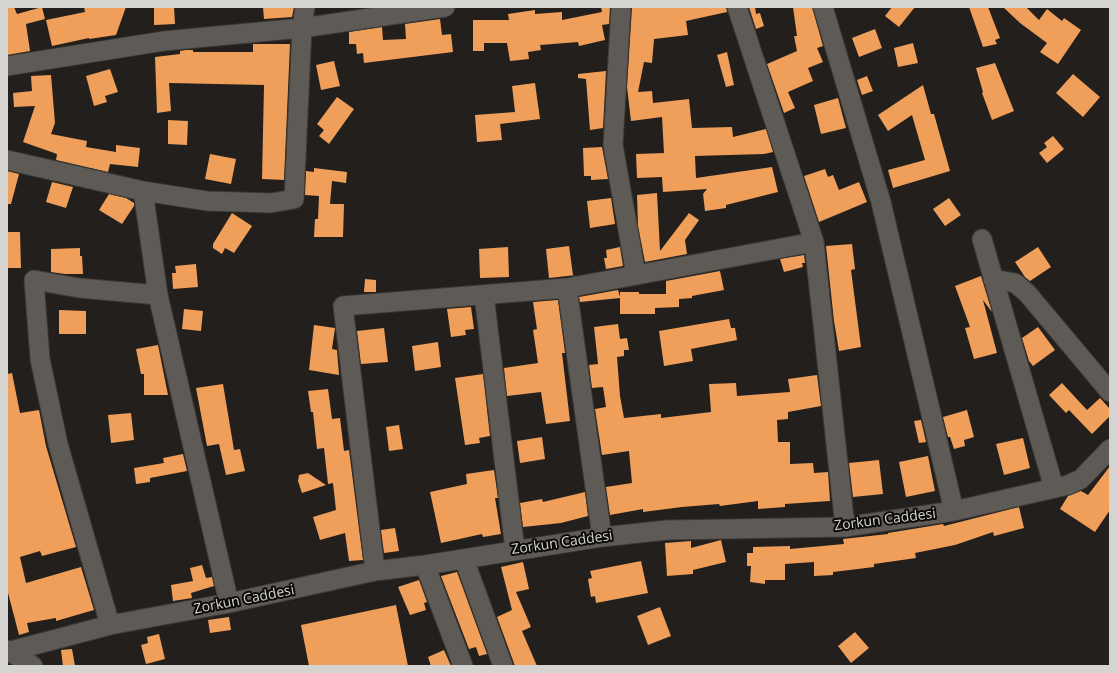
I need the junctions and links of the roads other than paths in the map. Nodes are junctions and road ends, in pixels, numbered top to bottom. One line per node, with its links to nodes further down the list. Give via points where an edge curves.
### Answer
1 (305, 7): 6 (street)
2 (445, 7): 6 (street)
3 (621, 7): 12 (street, via 613,145)
4 (737, 7): 11 (street)
5 (823, 7): 20 (street, via 881,202)
6 (302, 28): 7 (street, via 164,41); 9 (street, via 294,199 271,203 207,201)
7 (7, 66)
8 (7, 160): 9 (street)
9 (143, 191): 15 (street)
10 (982, 239): 13 (street)
11 (814, 242): 12 (street); 21 (street)
12 (636, 275): 14 (street)
13 (993, 279): 17 (street, via 1015,283 1027,292); 19 (street)
14 (567, 288): 16 (street); 22 (street)
15 (158, 295): 27 (street); 28 (street, via 80,288 34,280 40,359 58,444)
16 (484, 295): 23 (street); 26 (street, via 343,306)
17 (1110, 392)
18 (1110, 449): 19 (street, Zorkun Caddesi, via 1081,479)
19 (1054, 488): 20 (street, Zorkun Caddesi)
20 (954, 511): 21 (street, Zorkun Caddesi)
21 (845, 527): 22 (street, Zorkun Caddesi, via 667,530)
22 (602, 537): 23 (street, Zorkun Caddesi)
23 (515, 550): 24 (street, Zorkun Caddesi)
24 (464, 559): 25 (street, Zorkun Caddesi); 32 (street)
25 (425, 565): 26 (street, Zorkun Caddesi); 31 (street)
26 (375, 571): 27 (street, Zorkun Caddesi)
27 (229, 603): 28 (street, Zorkun Caddesi)
28 (110, 625): 29 (street, Zorkun Caddesi)
29 (7, 651): 30 (street)
30 (33, 666)
31 (463, 666)
32 (503, 666)

